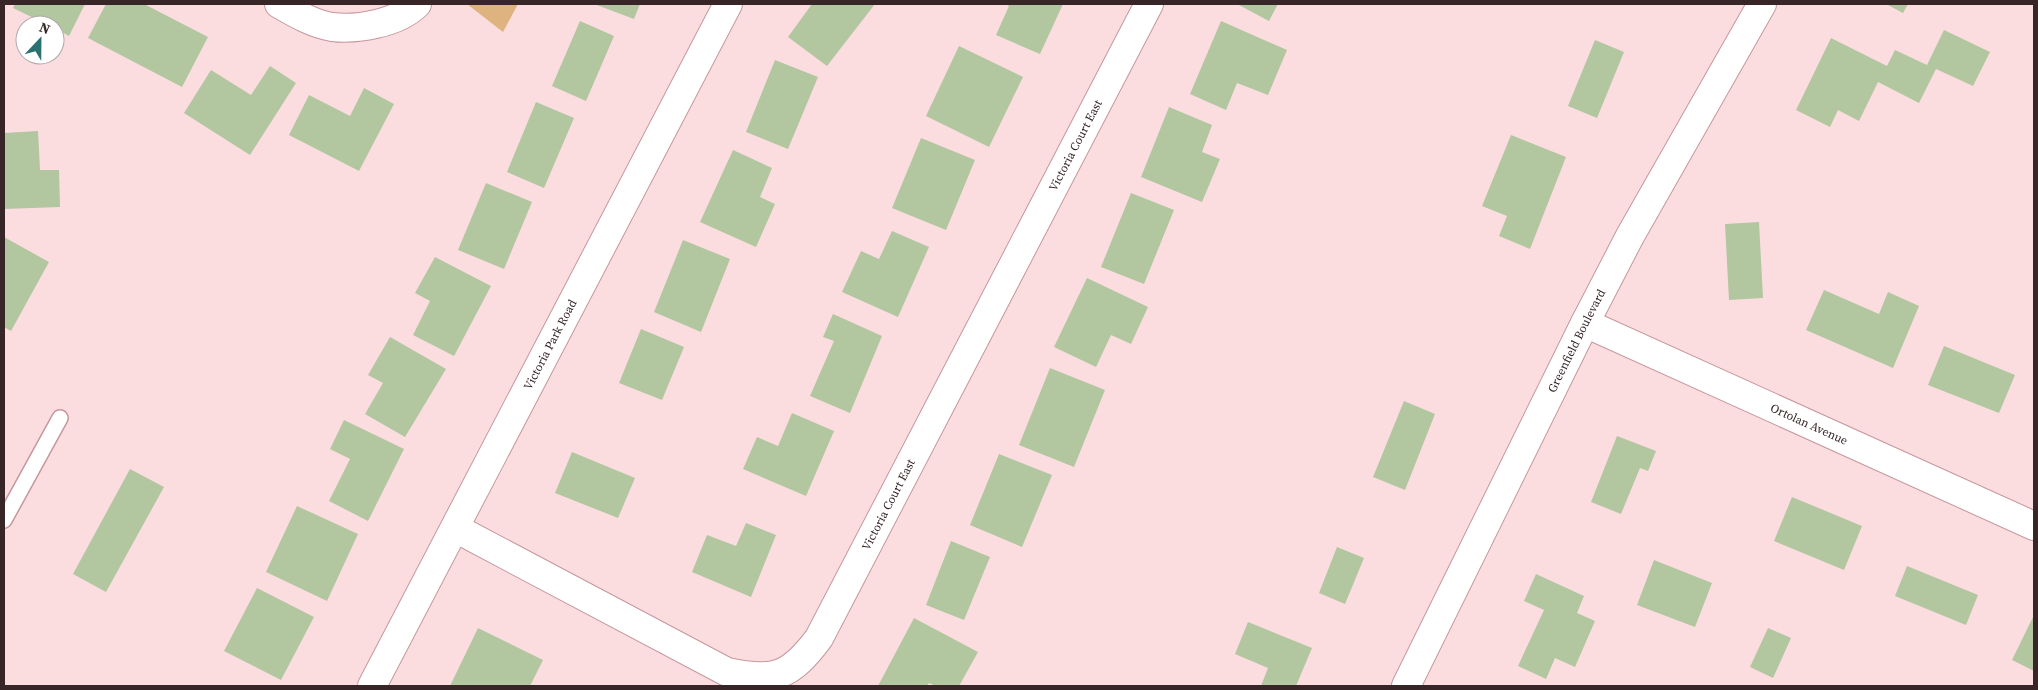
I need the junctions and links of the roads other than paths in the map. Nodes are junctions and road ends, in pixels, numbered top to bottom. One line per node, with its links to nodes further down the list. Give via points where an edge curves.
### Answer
1 (279, 4): 2 (street, via 302,17 331,27 362,27 389,20)
2 (417, 4)
3 (728, 4): 10 (street, Victoria Park Road)
4 (1149, 4): 10 (street, Victoria Court East, via 820,638 804,659 780,674 754,678 727,672)
5 (1762, 4): 6 (street, Greenfield Boulevard)
6 (1584, 323): 9 (street, Ortolan Avenue); 12 (street, Greenfield Boulevard)
7 (60, 418): 8 (lane)
8 (4, 520)
9 (2034, 526)
10 (455, 528): 11 (street, Victoria Park Road)
11 (372, 686)
12 (1406, 686)

